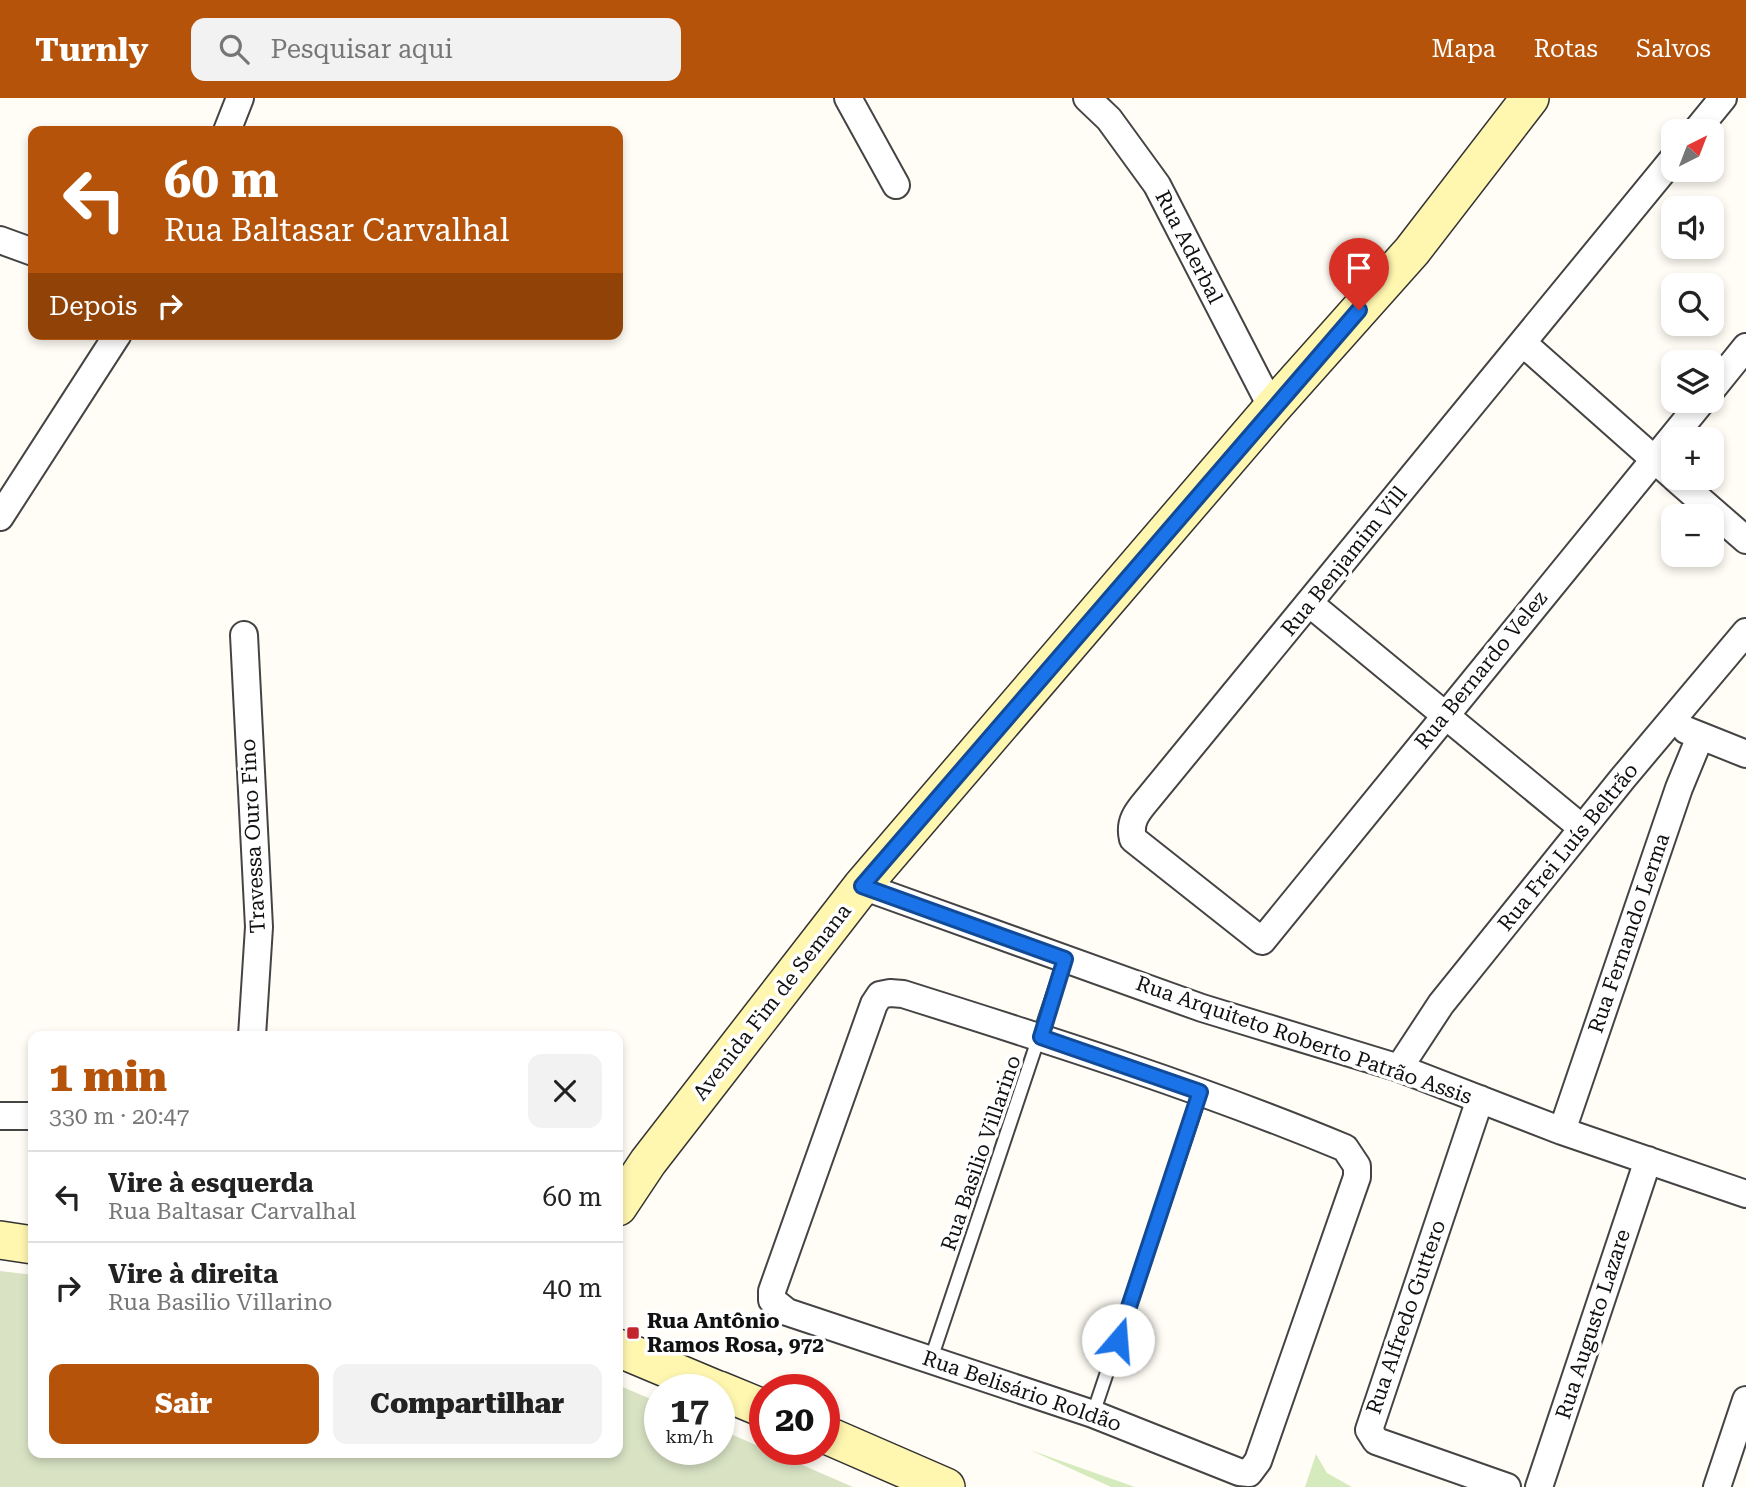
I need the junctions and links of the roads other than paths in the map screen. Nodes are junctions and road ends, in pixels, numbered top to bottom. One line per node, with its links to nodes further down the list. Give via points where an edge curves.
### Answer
1 (240, 98): 7 (street)
2 (848, 98): 9 (street)
3 (1087, 98): 16 (street, Rua Aderbal, via 1109,119 1157,185)
4 (1530, 98): 16 (street, Avenida Fim de Semana, via 1412,251)
5 (1723, 98): 6 (street)
6 (1706, 119)
7 (229, 126)
8 (1661, 174): 13 (street, Rua Benjamim Vill)
9 (896, 185)
10 (0, 240): 11 (street)
11 (28, 250)
12 (114, 340): 20 (street)
13 (1524, 344): 17 (street); 22 (street, Rua Benjamim Vill)
14 (1746, 347): 15 (street)
15 (1724, 374)
16 (1272, 408): 30 (street, Avenida Fim de Semana)
17 (1661, 465)
18 (1661, 479): 25 (street, Rua Bernardo Velez)
19 (1689, 490): 21 (street)
20 (0, 517)
21 (1746, 540)
22 (1310, 603): 25 (street); 31 (street, Rua Benjamim Vill, via 1152,794 1130,827 1142,848)
23 (1746, 632): 26 (street, Rua Frei Luís Beltrão)
24 (244, 635): 33 (street, Travessa Ouro Fino, via 259,927)
25 (1444, 715): 29 (street); 31 (street, Rua Bernardo Velez)
26 (1670, 722): 27 (street); 29 (street, Rua Frei Luís Beltrão)
27 (1700, 737): 28 (street); 40 (street, Rua Fernando Lerma)
28 (1746, 754)
29 (1582, 828): 35 (street, Rua Frei Luís Beltrão, via 1441,1004)
30 (862, 886): 32 (street, Rua Arquiteto Roberto Patrão Assis); 43 (street, Avenida Fim de Semana)
31 (1262, 941)
32 (1065, 959): 34 (lane, Rua Basilio Villarino); 35 (street, Rua Arquiteto Roberto Patrão Assis, via 1202,1008)
33 (252, 1031)
34 (1041, 1037): 36 (street); 47 (lane, Rua Basilio Villarino); 47 (street, Rua Belisário Roldão, via 903,994 880,995 772,1291 772,1300 787,1312)
35 (1399, 1069): 37 (street, Rua Arquiteto Roberto Patrão Assis)
36 (1200, 1092): 50 (lane); 50 (street, Rua Belisário Roldão, via 1345,1148 1357,1166 1357,1177 1258,1461 1249,1473)
37 (1479, 1099): 40 (street, Rua Arquiteto Roberto Patrão Assis); 53 (street, Rua Alfredo Guttero, via 1369,1430 1376,1441)
38 (0, 1115): 39 (street)
39 (28, 1116)
40 (1562, 1131): 41 (street, Rua Arquiteto Roberto Patrão Assis)
41 (1648, 1160): 42 (street, Rua Arquiteto Roberto Patrão Assis); 54 (street, Rua Augusto Lazare)
42 (1746, 1194)
43 (623, 1200)
44 (0, 1240): 45 (street)
45 (28, 1244)
46 (623, 1350): 48 (street)
47 (932, 1359): 50 (street, Rua Belisário Roldão)
48 (680, 1374)
49 (1746, 1400): 55 (street)
50 (1093, 1414)
51 (840, 1441): 52 (street)
52 (946, 1487)
53 (1507, 1487)
54 (1539, 1487)
55 (1717, 1487)

